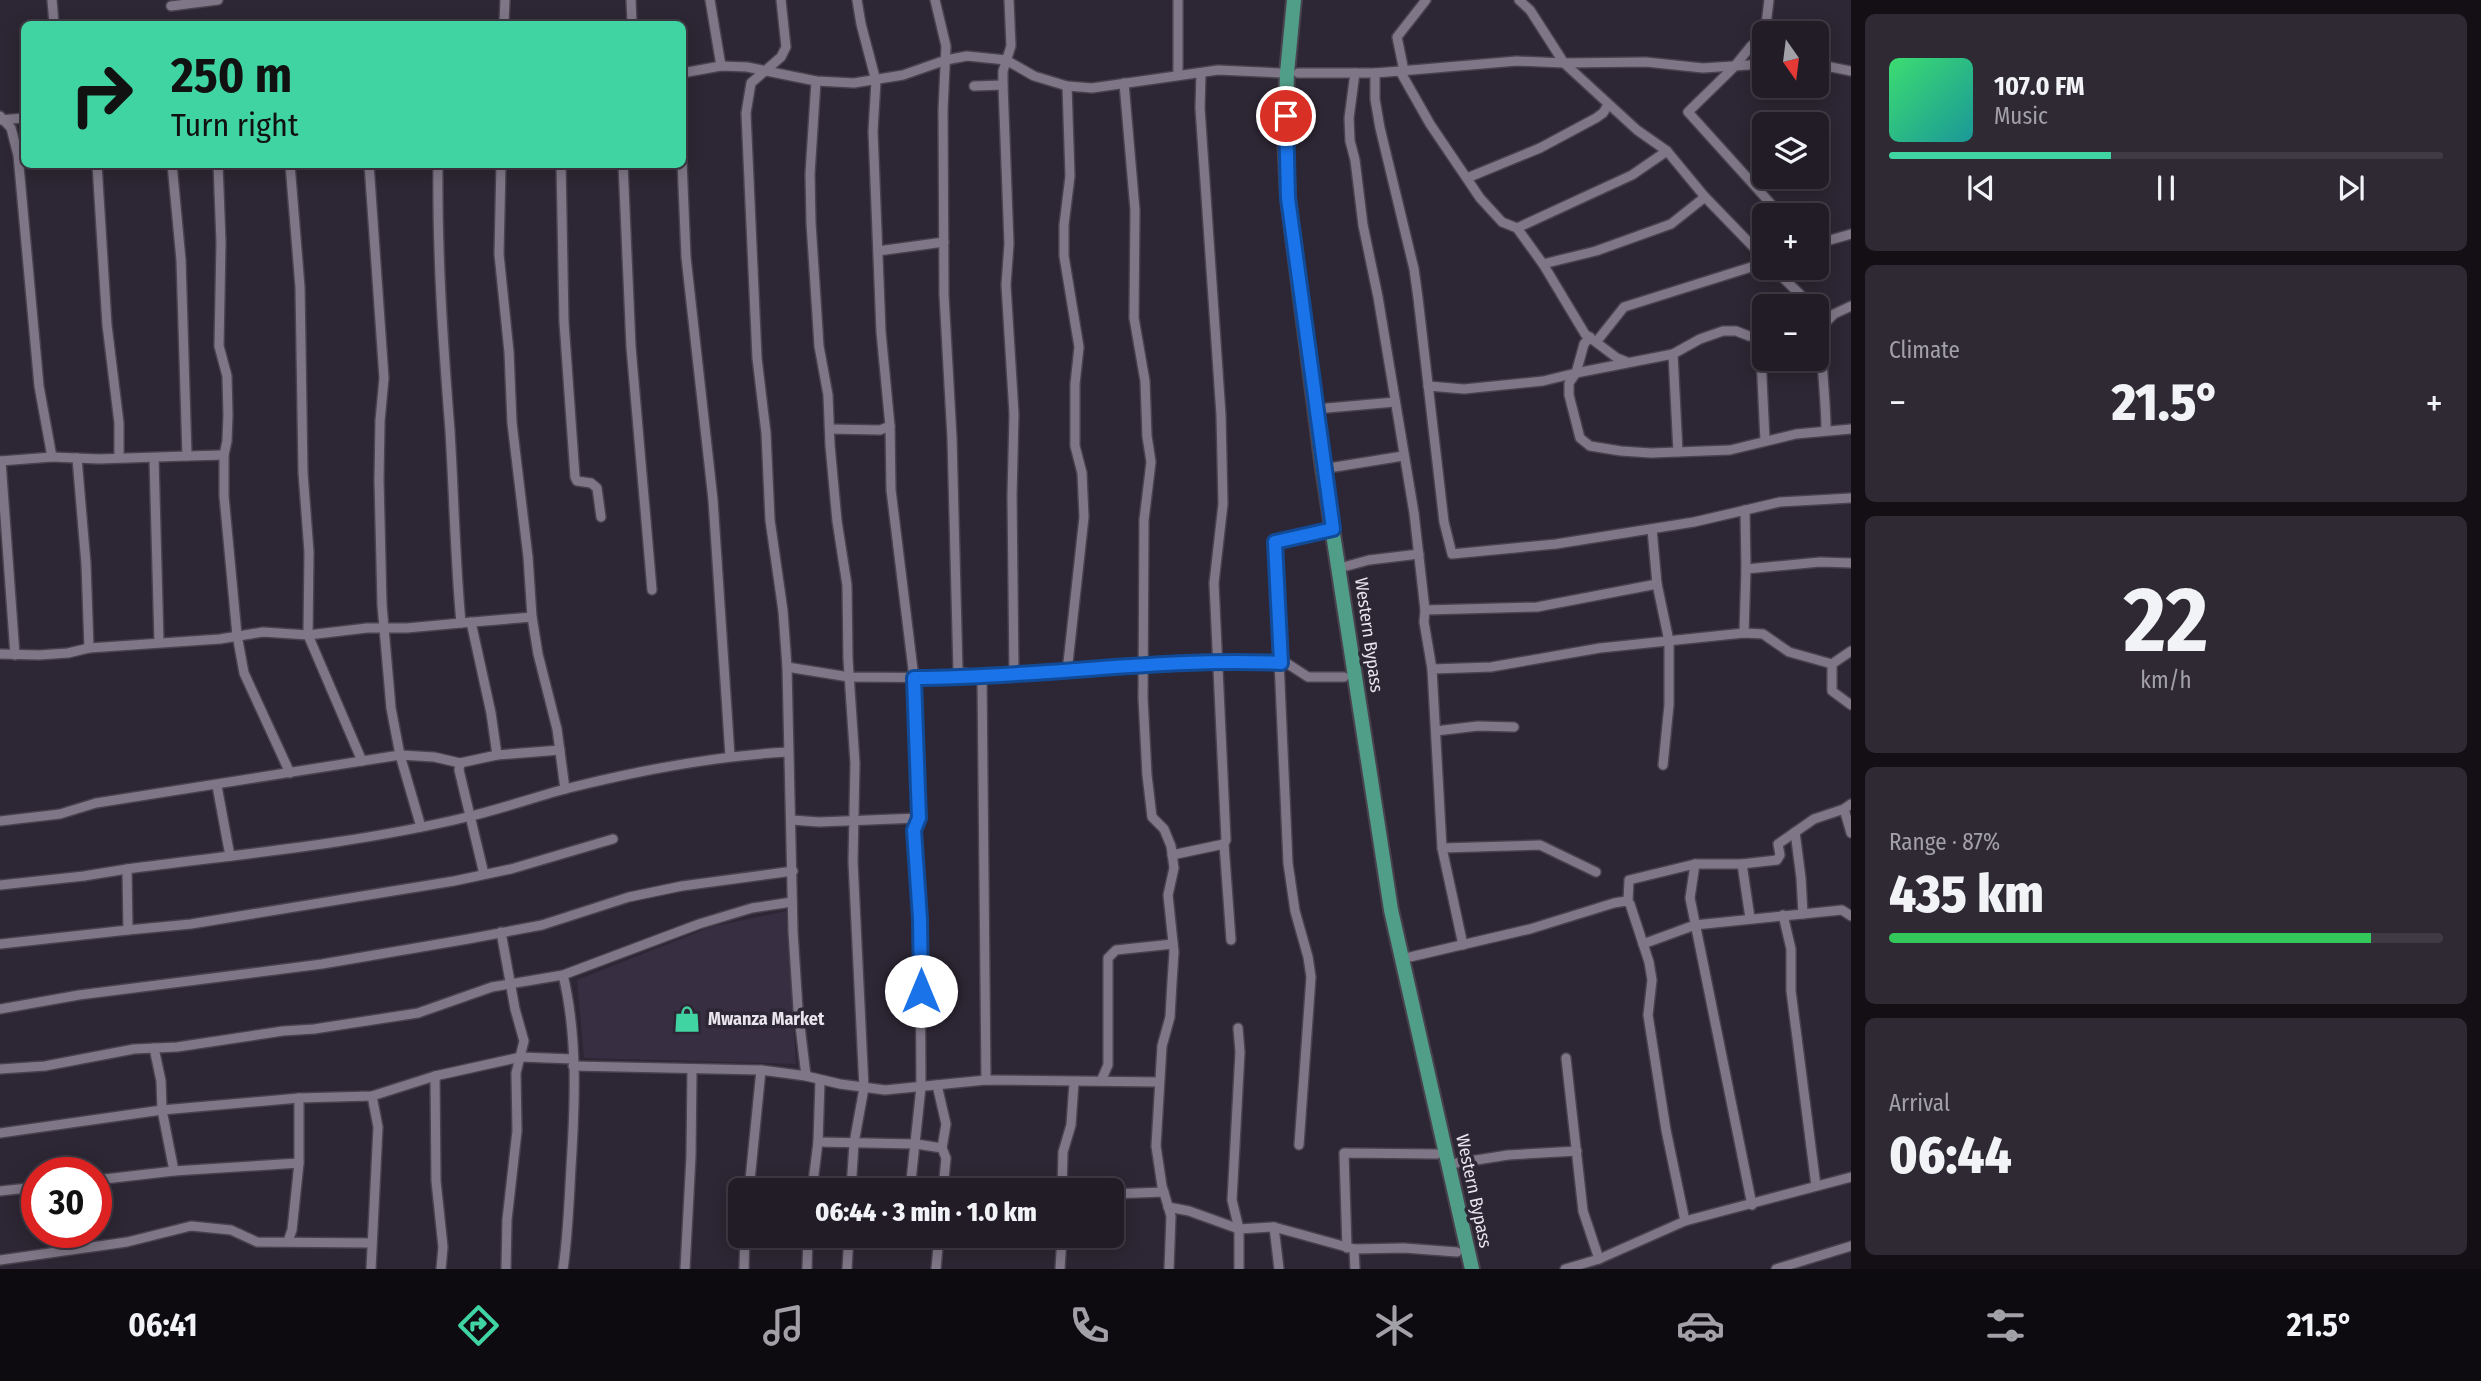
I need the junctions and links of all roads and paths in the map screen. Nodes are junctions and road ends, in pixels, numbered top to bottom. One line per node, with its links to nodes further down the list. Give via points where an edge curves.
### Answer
1 (52, 0): 16 (street)
2 (218, 0): 15 (street)
3 (505, 0): 17 (street)
4 (631, 0): 18 (street)
5 (710, 0): 26 (street)
6 (781, 0): 21 (street, via 786,47)
7 (857, 0): 41 (street)
8 (935, 0): 23 (street)
9 (1009, 0): 22 (street, via 1011,46)
10 (1178, 0): 39 (street)
11 (1294, 0): 103 (main road, Western Bypass, via 1285,137 1288,198)
12 (1426, 0): 30 (street, via 1397,37)
13 (1519, 0): 24 (street)
14 (1769, 0): 19 (street)
15 (171, 6)
16 (54, 21)
17 (504, 21)
18 (632, 21)
19 (1766, 21)
20 (1752, 45): 27 (street)
21 (781, 57): 29 (street); 38 (street)
22 (1006, 60): 23 (street, via 967,57); 43 (street); 45 (street, via 1034,76)
23 (946, 61): 41 (street); 66 (street)
24 (1564, 63): 27 (street); 30 (street, via 1501,61); 46 (street)
25 (1752, 65): 27 (street)
26 (721, 66): 29 (street); 32 (street)
27 (1734, 67): 62 (street, via 1688,112)
28 (1829, 67): 31 (street)
29 (769, 70): 38 (street); 128 (street, via 751,83 746,113 755,335)
30 (1402, 71): 37 (street); 60 (street, via 1430,124)
31 (1851, 71)
32 (686, 72)
33 (1201, 73): 34 (street); 39 (street); 124 (street, via 1223,504 1214,583)
34 (1281, 73)
35 (1298, 73): 36 (street)
36 (1355, 73): 37 (street); 83 (street, via 1350,141)
37 (1375, 73): 82 (street, via 1380,128 1414,269)
38 (791, 74): 40 (street)
39 (1178, 75): 42 (street)
40 (816, 81): 41 (street); 86 (street, via 811,223 818,346)
41 (876, 81): 68 (street, via 873,131)
42 (1124, 83): 45 (street); 127 (street, via 1135,210 1134,318 1145,381 1151,462 1144,520)
43 (1003, 85): 44 (street); 131 (street, via 1009,244 1006,285 1014,414)
44 (974, 86)
45 (1067, 86): 130 (street, via 1070,176 1064,256 1079,347 1075,446 1082,473 1084,517)
46 (1608, 105): 49 (street); 60 (street, via 1603,113 1540,148)
47 (1, 119): 48 (street)
48 (17, 122): 94 (street, via 40,386)
49 (1667, 151): 61 (street); 63 (street, via 1632,175)
50 (97, 168): 96 (street)
51 (172, 168): 91 (street, via 181,260)
52 (218, 168): 92 (street, via 219,346 227,376)
53 (290, 168): 117 (street, via 300,287)
54 (369, 168): 114 (street, via 384,378 380,421)
55 (438, 168): 113 (street, via 443,370 457,577)
56 (501, 168): 112 (street, via 499,254)
57 (561, 168): 102 (street, via 575,477 597,488)
58 (623, 168): 110 (street, via 631,347)
59 (683, 168): 143 (street, via 686,257 713,500)
60 (1467, 178): 63 (street, via 1502,222)
61 (1705, 197): 67 (street); 69 (street, via 1671,224)
62 (1770, 203)
63 (1517, 228): 69 (street)
64 (1851, 234): 65 (street)
65 (1829, 240)
66 (944, 242): 68 (street); 135 (street, via 958,671)
67 (1752, 248)
68 (878, 251): 85 (street, via 882,365)
69 (1543, 264): 76 (street, via 1585,334)
70 (1752, 265): 76 (street, via 1624,307)
71 (1785, 280): 72 (street)
72 (1800, 294)
73 (1851, 306): 74 (street)
74 (1829, 319)
75 (1752, 335): 77 (street, via 1723,331)
76 (1593, 339): 78 (street); 81 (street, via 1584,344)
77 (1673, 354): 78 (street); 90 (street)
78 (1616, 361): 81 (street)
79 (1763, 371): 89 (street)
80 (1822, 371): 88 (street)
81 (1576, 373): 82 (street, via 1507,386); 90 (street, via 1569,383 1569,395 1584,443 1621,452)
82 (1429, 386): 104 (street, via 1444,522 1452,554)
83 (1395, 402): 84 (street); 93 (street)
84 (1327, 408)
85 (890, 426): 86 (street); 134 (street, via 891,490)
86 (830, 429): 132 (street, via 847,585)
87 (1851, 429): 88 (street)
88 (1826, 430): 89 (street)
89 (1765, 440): 90 (street, via 1730,450)
90 (1678, 452)
91 (187, 456): 92 (street); 97 (street)
92 (224, 456): 116 (street)
93 (1403, 456): 99 (street); 105 (street)
94 (52, 457): 95 (street); 98 (street)
95 (77, 458): 96 (street); 120 (street)
96 (119, 458): 97 (street)
97 (155, 458): 119 (street)
98 (1, 461): 123 (street)
99 (1335, 467)
100 (1851, 498): 101 (street, via 1780,502)
101 (1745, 510): 104 (street); 108 (street)
102 (601, 517)
103 (1333, 529): 125 (street, via 1275,542); 265 (main road, Western Bypass, via 1391,910)
104 (1652, 529): 109 (street)
105 (1419, 554): 107 (street); 111 (street)
106 (1851, 563): 108 (street)
107 (1347, 566)
108 (1746, 569): 115 (street)
109 (1657, 584): 111 (street, via 1537,607); 118 (street)
110 (652, 590)
111 (1425, 610): 129 (street)
112 (532, 617): 113 (street); 139 (street)
113 (466, 622): 114 (street); 142 (street, via 491,713)
114 (384, 629): 117 (street); 141 (street)
115 (1744, 633): 118 (street); 126 (street, via 1763,634 1789,652)
116 (237, 635): 117 (street); 119 (street); 147 (street, via 244,673)
117 (308, 635): 144 (street)
118 (1669, 641): 129 (street, via 1491,667); 146 (street)
119 (159, 642): 120 (street)
120 (89, 648): 123 (street)
121 (1851, 651): 126 (street)
122 (0, 654): 123 (street)
123 (15, 655)
124 (1216, 662): 125 (street); 127 (street); 160 (street)
125 (1281, 663): 133 (street, via 1308,677); 214 (street, via 1289,863 1311,977)
126 (1832, 664): 136 (street, via 1832,691)
127 (1144, 665): 130 (street); 162 (street, via 1152,817 1164,830)
128 (787, 667): 132 (street); 140 (street)
129 (1432, 669): 138 (street)
130 (1067, 671): 131 (street)
131 (1014, 675): 135 (street)
132 (849, 677): 134 (street); 155 (street)
133 (1344, 677)
134 (914, 678): 135 (street); 152 (street)
135 (982, 678): 200 (street)
136 (1851, 705)
137 (1514, 727): 138 (street)
138 (1436, 732): 161 (street)
139 (560, 750): 142 (street); 149 (street)
140 (788, 752): 143 (street); 154 (street)
141 (400, 755): 144 (street); 145 (street); 156 (street)
142 (497, 755): 145 (street)
143 (730, 756): 149 (street)
144 (362, 761): 147 (street)
145 (460, 763): 151 (street)
146 (1663, 765)
147 (290, 773): 148 (street)
148 (217, 786): 153 (street); 163 (street)
149 (565, 789): 151 (street)
150 (1848, 806): 157 (street); 158 (street)
151 (470, 817): 156 (street); 169 (street)
152 (919, 818): 155 (street); 205 (street, via 914,830 920,919)
153 (1, 820)
154 (792, 820): 155 (street); 167 (street)
155 (854, 821): 206 (street)
156 (421, 827): 163 (street)
157 (1795, 832): 165 (street, via 1778,844 1777,860); 173 (street)
158 (1851, 833)
159 (613, 839): 169 (street)
160 (1224, 844): 162 (street); 180 (street)
161 (1442, 848): 168 (street, via 1539,845); 184 (street)
162 (1172, 855): 182 (street, via 1168,895)
163 (230, 856): 166 (street)
164 (1695, 864): 165 (street); 172 (street, via 1629,880); 177 (street, via 1690,898)
165 (1742, 864): 176 (street)
166 (127, 869): 170 (street); 178 (street)
167 (793, 871): 171 (street); 179 (street, via 629,897 542,925)
168 (1596, 872)
169 (484, 874): 178 (street, via 203,922)
170 (0, 885)
171 (792, 902): 186 (street, via 699,924); 198 (street)
172 (1628, 902): 183 (street); 184 (street)
173 (1802, 914): 174 (street); 175 (street, via 1842,910)
174 (1783, 915): 176 (street); 229 (street, via 1791,948 1791,991)
175 (1851, 916)
176 (1750, 918): 177 (street)
177 (1695, 925): 183 (street); 234 (street)
178 (128, 930): 181 (street)
179 (501, 932): 187 (street); 188 (street, via 322,964)
180 (1231, 940)
181 (0, 944)
182 (1173, 944): 201 (street, via 1116,950 1108,958 1108,1065); 203 (street, via 1170,1017)
183 (1643, 944): 236 (street, via 1652,980 1648,1015)
184 (1462, 945): 185 (street)
185 (1410, 957)
186 (563, 975): 187 (street); 193 (street)
187 (510, 985): 190 (street, via 418,1013); 191 (street, via 524,1041)
188 (0, 1009)
189 (1238, 1028): 238 (street, via 1232,1200)
190 (154, 1048): 194 (street); 209 (street)
191 (521, 1057): 193 (street); 197 (street); 253 (street, via 516,1073 517,1130)
192 (1566, 1058): 216 (street)
193 (573, 1063): 195 (street); 254 (street, via 575,1107)
194 (0, 1069)
195 (692, 1069): 196 (street); 255 (street)
196 (761, 1070): 198 (street); 223 (street)
197 (435, 1076): 207 (street); 252 (street)
198 (806, 1076): 199 (street)
199 (820, 1080): 206 (street); 211 (street)
200 (986, 1080): 202 (street); 204 (street)
201 (1101, 1081): 202 (street); 203 (street)
202 (1074, 1083): 228 (street)
203 (1159, 1083): 232 (street, via 1156,1146)
204 (937, 1085): 205 (street); 215 (street, via 946,1124)
205 (921, 1087): 206 (street); 213 (street)
206 (864, 1088): 212 (street)
207 (372, 1096): 208 (street); 240 (street, via 378,1127)
208 (299, 1098): 209 (street); 218 (street)
209 (162, 1111): 210 (street); 220 (street)
210 (0, 1133)
211 (818, 1142): 212 (street); 224 (street)
212 (854, 1143): 213 (street); 225 (street)
213 (916, 1144): 215 (street); 226 (street)
214 (1299, 1144)
215 (942, 1148): 227 (street)
216 (1577, 1151): 219 (street, via 1508,1154); 249 (street, via 1583,1211)
217 (1437, 1154): 247 (street, via 1344,1153)
218 (299, 1163): 220 (street); 239 (street)
219 (1457, 1163)
220 (174, 1171): 222 (street)
221 (1851, 1177): 229 (street)
222 (112, 1178)
223 (749, 1178)
224 (814, 1178)
225 (852, 1178)
226 (911, 1178)
227 (944, 1178)
228 (1062, 1178)
229 (1816, 1186): 234 (street)
230 (21, 1189): 231 (street)
231 (0, 1191)
232 (1164, 1192): 233 (street); 235 (street)
233 (1124, 1194)
234 (1752, 1205): 236 (street)
235 (1168, 1207): 238 (street); 261 (street)
236 (1685, 1221): 249 (street)
237 (1275, 1227): 238 (street); 247 (street); 263 (street)
238 (1239, 1229): 262 (street)
239 (288, 1241): 240 (street); 250 (street, via 257,1242 231,1230 191,1226 127,1242)
240 (372, 1243): 251 (street)
241 (1851, 1246): 267 (street)
242 (745, 1248): 256 (street)
243 (808, 1248): 257 (street)
244 (848, 1248): 258 (street)
245 (938, 1248): 259 (street)
246 (1061, 1248): 260 (street)
247 (1351, 1249): 248 (street); 264 (street)
248 (1457, 1252)
249 (1599, 1259): 266 (street)
250 (0, 1260)
251 (372, 1269)
252 (441, 1269)
253 (506, 1269)
254 (563, 1269)
255 (685, 1269)
256 (744, 1269)
257 (807, 1269)
258 (847, 1269)
259 (936, 1269)
260 (1060, 1269)
261 (1169, 1269)
262 (1238, 1269)
263 (1279, 1269)
264 (1355, 1269)
265 (1472, 1269)
266 (1565, 1269)
267 (1776, 1269)

